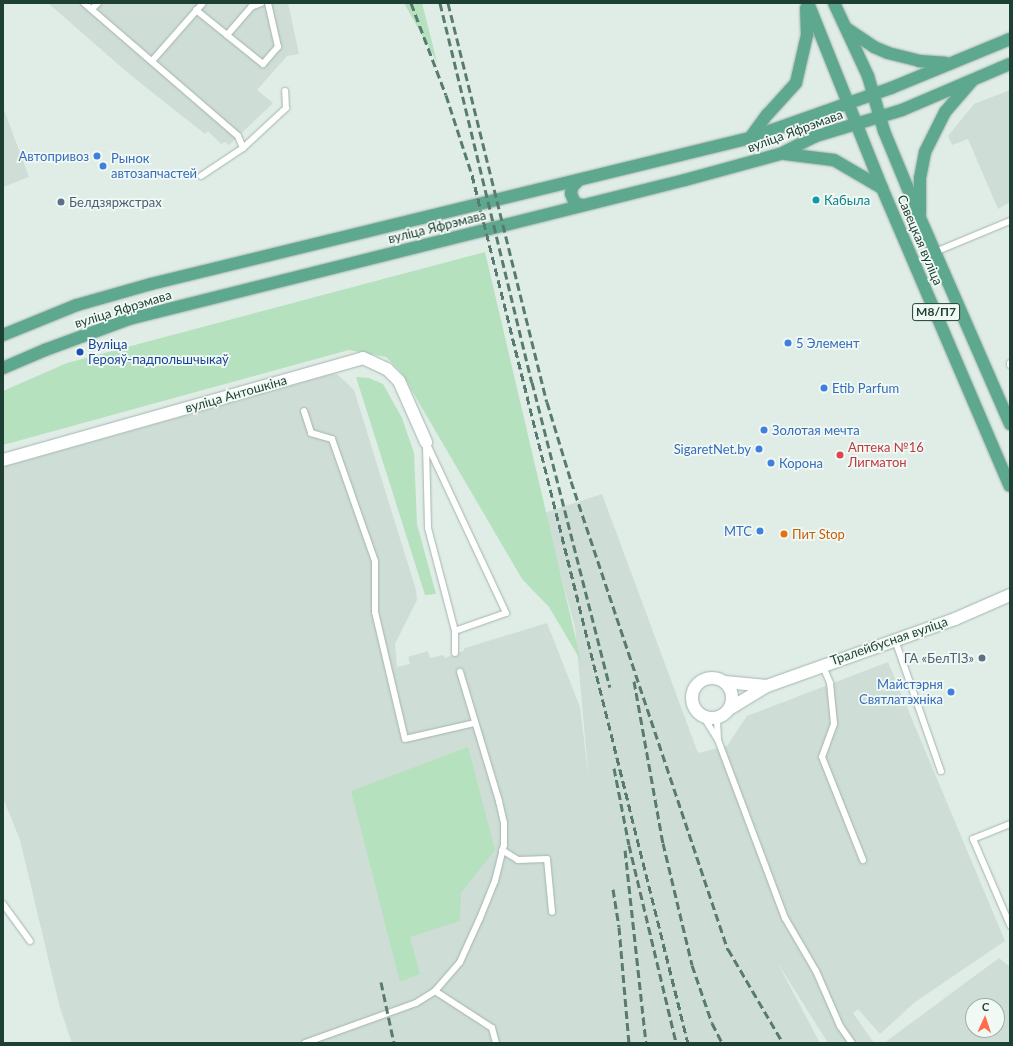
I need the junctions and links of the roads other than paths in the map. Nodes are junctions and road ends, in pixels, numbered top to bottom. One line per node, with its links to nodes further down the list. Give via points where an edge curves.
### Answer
1 (84, 3): 9 (lane)
2 (98, 3): 9 (lane)
3 (203, 3): 10 (lane)
4 (262, 3): 12 (lane, via 251,7)
5 (268, 3): 12 (lane, via 278,47 263,64)
6 (805, 3): 23 (main road, via 807,35 796,83 767,114)
7 (808, 3): 20 (main road, Савецкая вуліца / М8/П7)
8 (834, 3): 11 (main road, Савецкая вуліца / М8/П7)
9 (92, 10): 14 (lane)
10 (196, 10): 12 (lane); 14 (lane)
11 (845, 26): 15 (main road, via 874,47 888,53 919,61); 19 (main road, Савецкая вуліца / М8/П7)
12 (227, 34)
13 (1010, 39): 15 (main road, вуліца Яфрэмава)
14 (152, 61): 24 (lane, via 238,136)
15 (950, 63): 19 (main road, вуліца Яфрэмава)
16 (1010, 64): 17 (main road, вуліца Яфрэмава)
17 (973, 81): 21 (main road, вуліца Яфрэмава); 30 (main road, via 945,112 925,152 920,178)
18 (285, 91): 24 (lane, via 286,108)
19 (873, 94): 20 (main road, вуліца Яфрэмава); 21 (main road, Савецкая вуліца / М8/П7)
20 (847, 102): 22 (main road, Савецкая вуліца / М8/П7); 23 (main road, вуліца Яфрэмава)
21 (880, 117): 22 (main road, вуліца Яфрэмава); 30 (main road, Савецкая вуліца / М8/П7)
22 (856, 124): 25 (main road, вуліца Яфрэмава, via 816,136); 28 (main road, Савецкая вуліца / М8/П7)
23 (750, 138): 27 (main road, вуліца Яфрэмава)
24 (243, 148): 26 (lane)
25 (780, 154): 28 (main road, via 794,153 834,160); 29 (main road, вуліца Яфрэмава)
26 (200, 176)
27 (576, 182): 29 (main road, via 570,194 575,203); 33 (main road, вуліца Яфрэмава, via 151,284 70,308)
28 (882, 188): 39 (main road, Савецкая вуліца / М8/П7)
29 (582, 205): 34 (main road, вуліца Яфрэмава, via 129,319)
30 (920, 218): 32 (main road, Савецкая вуліца / М8/П7)
31 (1010, 221): 32 (lane)
32 (935, 252): 36 (main road, Савецкая вуліца / М8/П7)
33 (3, 335)
34 (3, 368)
35 (304, 411): 50 (lane, via 311,433 332,439 375,561 375,612 405,739)
36 (1010, 424)
37 (426, 442): 38 (street, вуліца Антошкіна, via 399,381 381,366 363,358); 41 (lane, via 428,528); 41 (lane, via 506,613)
38 (3, 460)
39 (1010, 486)
40 (1010, 595): 42 (street, Тралейбусная вуліца)
41 (455, 631): 43 (lane)
42 (895, 640): 44 (street, Тралейбусная вуліца); 52 (lane)
43 (455, 653)
44 (822, 664): 47 (street, Тралейбусная вуліца); 55 (lane, via 830,683 834,724 822,757)
45 (460, 672): 50 (lane)
46 (725, 682): 47 (street, Тралейбусная вуліца); 48 (street, via 731,690 732,700); 49 (street, via 717,678 707,678 693,690 694,706)
47 (767, 686): 48 (street, Тралейбусная вуліца)
48 (725, 712): 49 (street, via 712,718); 51 (lane, via 717,722)
49 (703, 716): 51 (lane)
50 (475, 723): 54 (lane, via 504,823)
51 (718, 740): 63 (lane, via 785,918 816,971 840,1026)
52 (941, 771)
53 (1010, 824): 58 (lane, via 974,839)
54 (502, 850): 57 (lane, via 518,860 547,859); 60 (lane, via 495,881 460,962)
55 (863, 860)
56 (3, 904): 59 (lane)
57 (552, 912)
58 (1010, 926)
59 (30, 941)
60 (435, 990): 61 (lane, via 416,1003); 62 (lane, via 492,1028)
61 (305, 1043)
62 (496, 1043)
63 (852, 1043)

